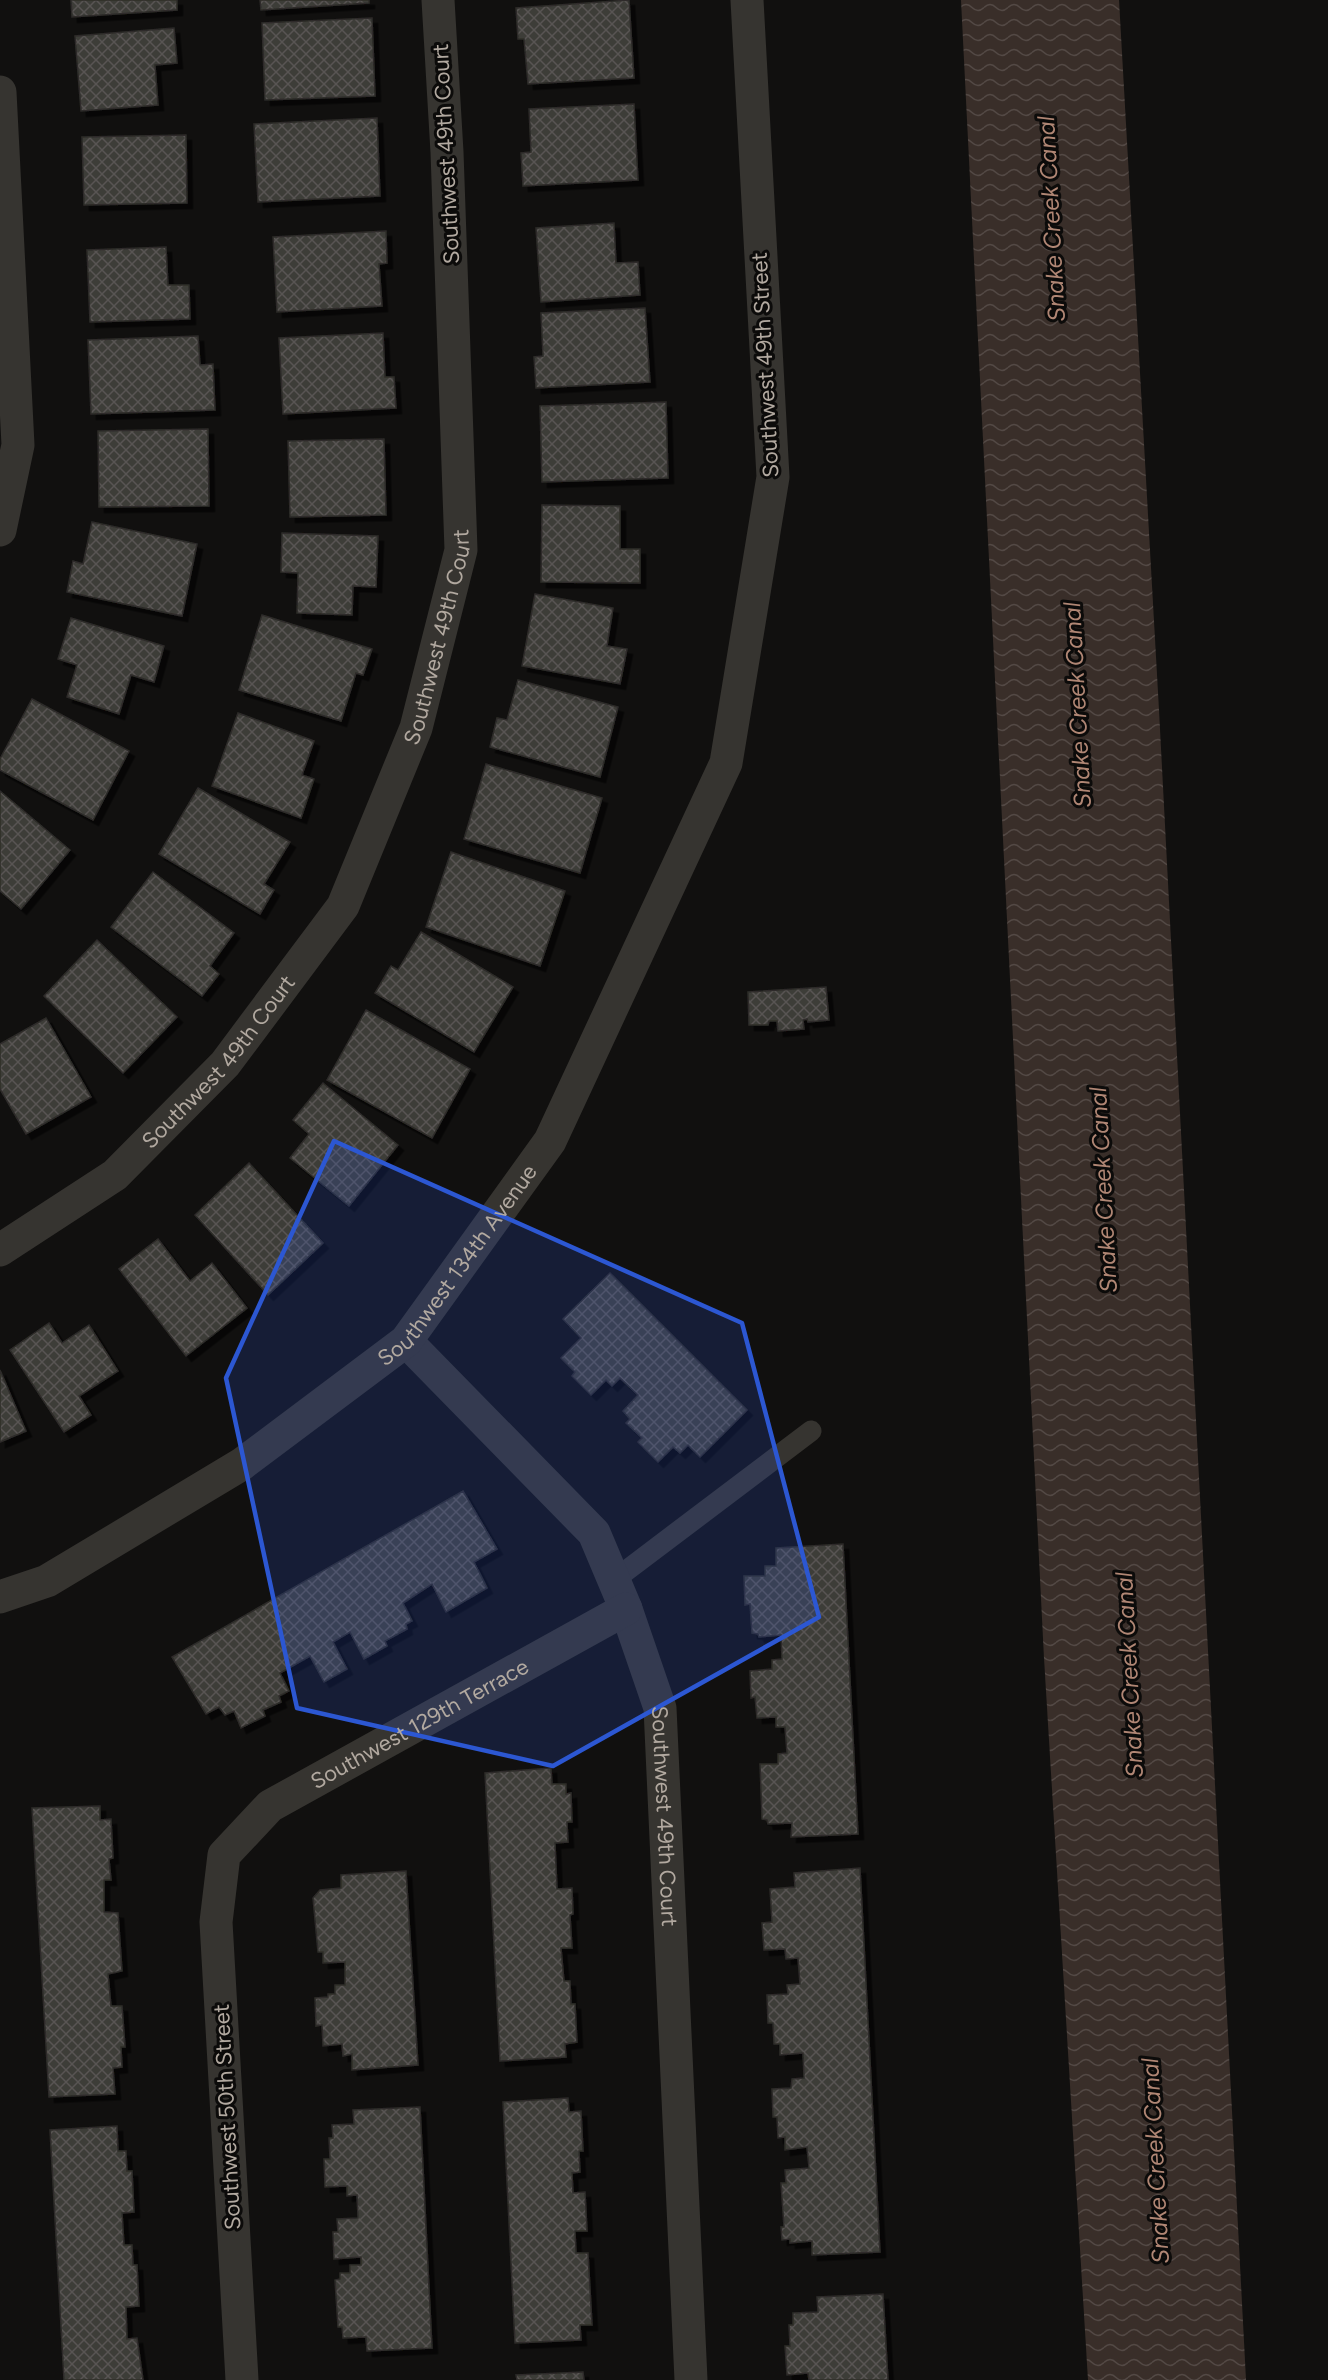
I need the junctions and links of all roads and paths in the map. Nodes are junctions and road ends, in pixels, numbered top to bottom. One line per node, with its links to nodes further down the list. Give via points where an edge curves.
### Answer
1 (438, 0): 6 (street, Southwest 49th Court, via 461,550 416,728 343,906 225,1064 115,1175)
2 (747, 0): 5 (street, Southwest 49th Street, via 773,477)
3 (0, 92): 4 (street, via 18,445)
4 (0, 530)
5 (726, 763): 7 (street, Southwest 134th Avenue, via 550,1141)
6 (0, 1250)
7 (406, 1341): 9 (street, Southwest 49th Court, via 594,1533); 10 (street, Southwest 134th Avenue, via 242,1464 46,1581)
8 (811, 1431): 9 (lane)
9 (620, 1595): 11 (street, Southwest 129th Terrace, via 270,1806); 13 (street, Southwest 49th Court, via 660,1708)
10 (0, 1597)
11 (224, 1855): 12 (street, Southwest 50th Street, via 216,1922)
12 (242, 2380)
13 (691, 2380)

